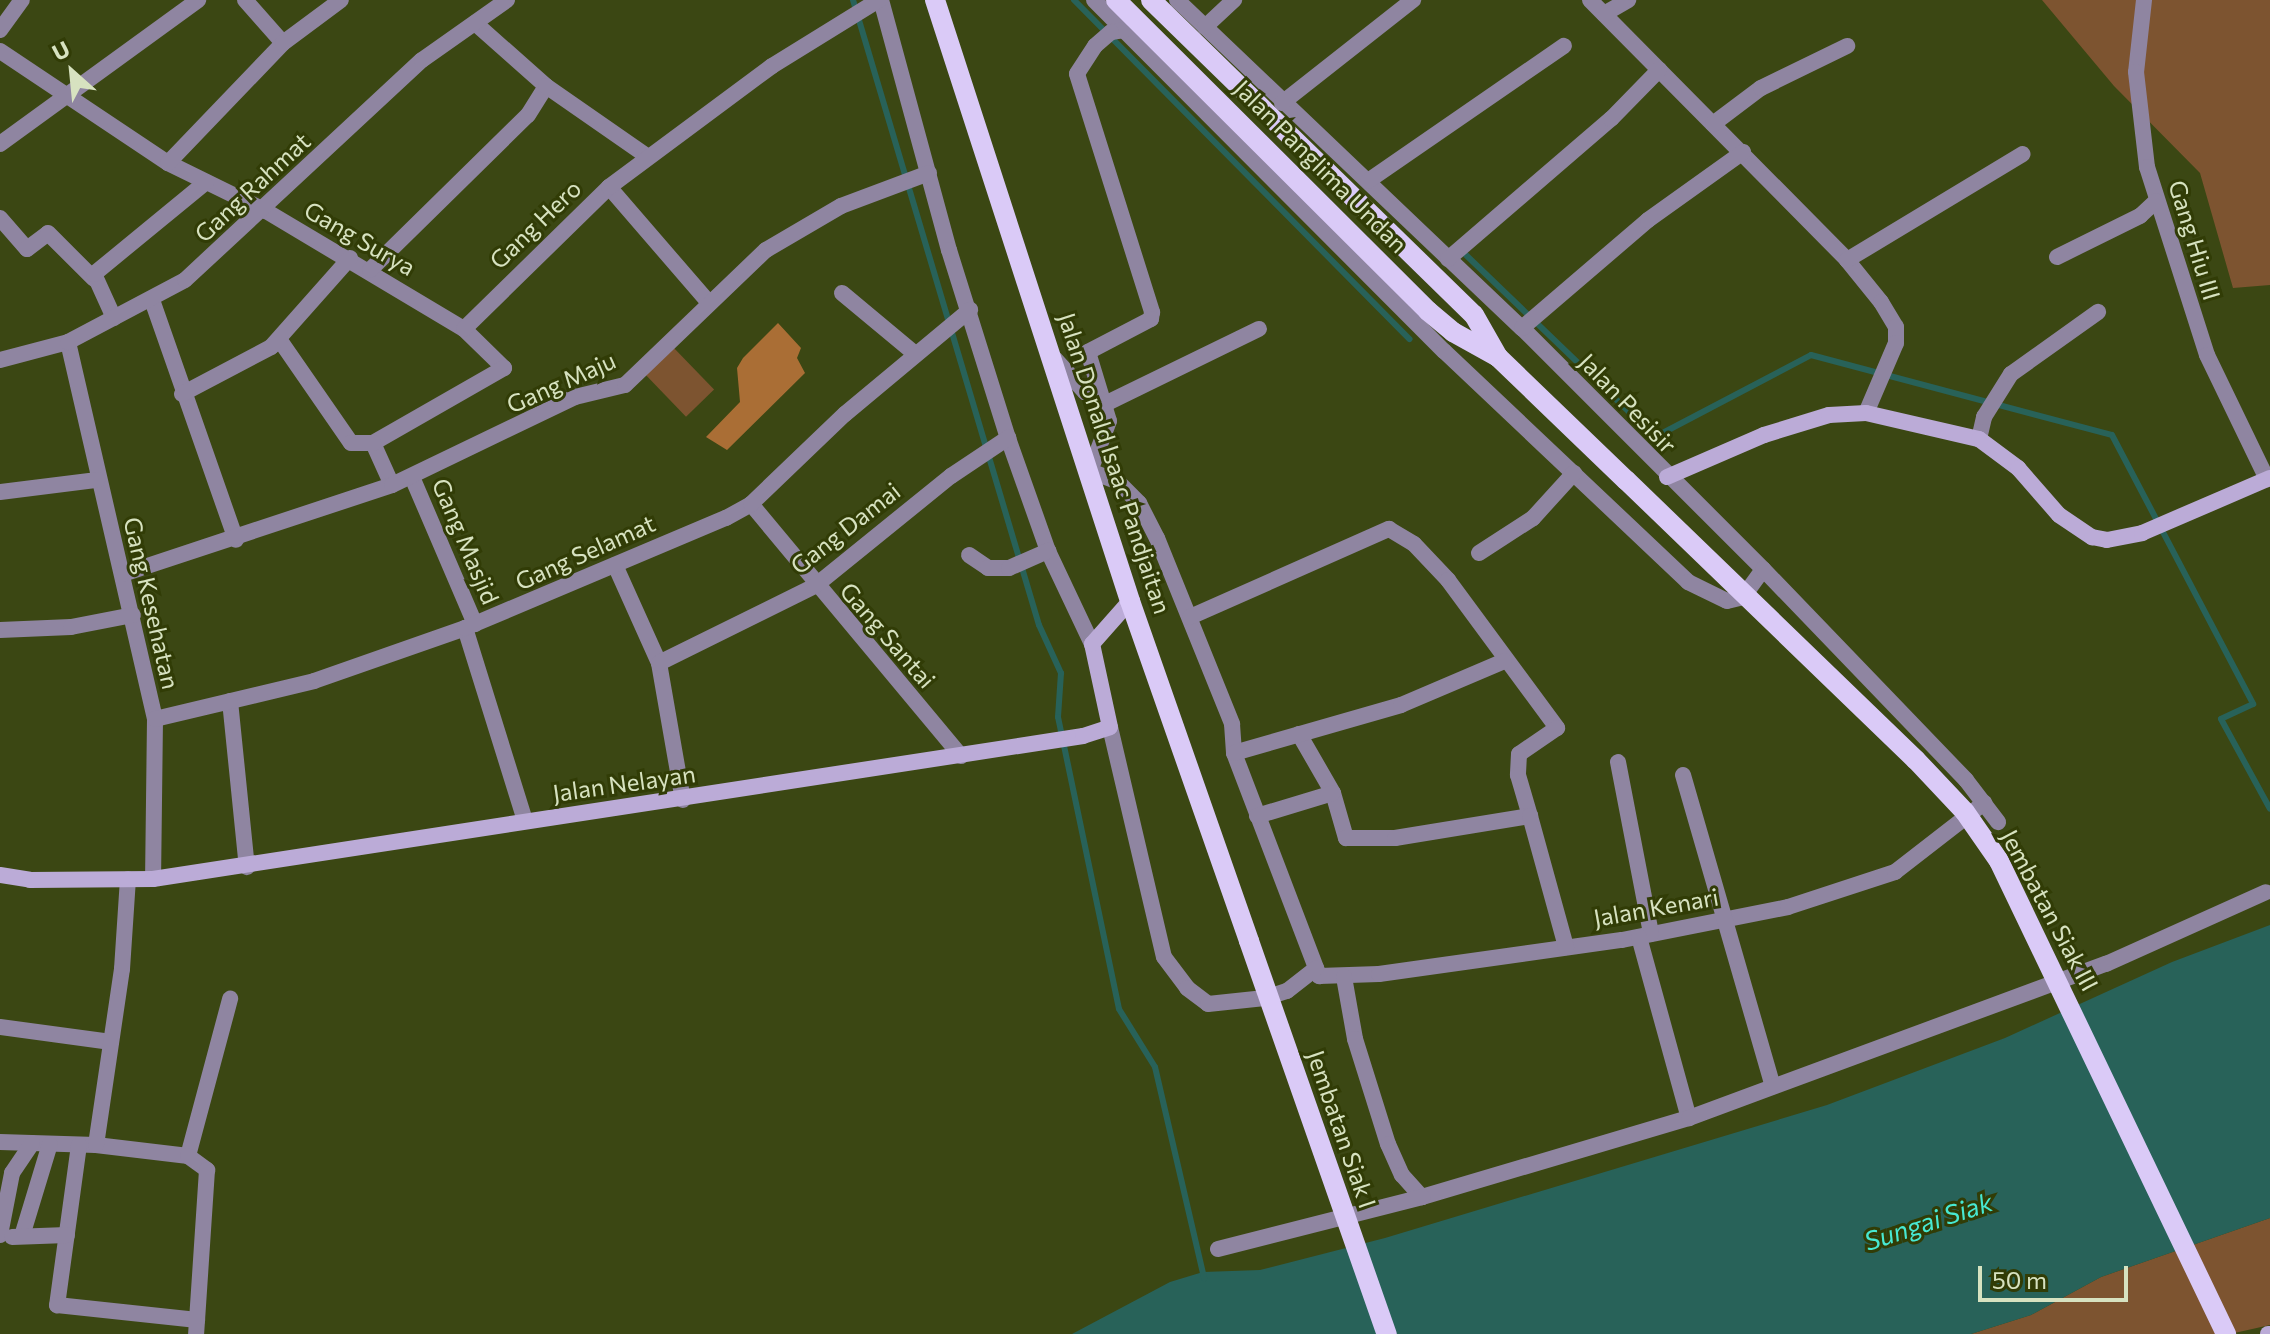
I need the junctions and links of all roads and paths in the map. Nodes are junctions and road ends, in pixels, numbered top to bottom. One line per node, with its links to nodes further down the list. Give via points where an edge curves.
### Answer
1 (22, 0): 20 (street)
2 (198, 0): 30 (street)
3 (245, 0): 22 (street)
4 (341, 0): 22 (street)
5 (507, 0): 19 (street, Gang Rahmat)
6 (935, 0): 66 (main road, Jalan Donald Isaac Pandjaitan)
7 (1094, 0): 21 (street)
8 (1116, 0): 36 (main road, Jalan Panglima Undan)
9 (1151, 0): 26 (main road, Jalan Panglima Undan)
10 (1177, 0): 18 (street, Jalan Pesisir)
11 (1234, 0): 18 (street)
12 (1413, 0): 29 (street)
13 (1590, 0): 17 (street)
14 (1628, 0): 17 (street)
15 (2144, 0): 44 (street, Gang Hiu III, via 2136,72)
16 (869, 5): 35 (street, Gang Hero); 38 (street)
17 (1604, 14): 27 (street)
18 (1210, 22): 26 (street, Jalan Pesisir)
19 (475, 23): 28 (street); 45 (street, Gang Rahmat, via 422,60)
20 (0, 30)
21 (1118, 31): 36 (street); 69 (street, via 1095,46 1077,74 1152,312 1151,319 1088,352)
22 (283, 43): 37 (street)
23 (1564, 46): 39 (street)
24 (1847, 46): 31 (street, via 1761,88)
25 (0, 51): 30 (street, Gang Surya)
26 (1234, 68): 29 (street, Jalan Pesisir); 65 (main road, Jalan Panglima Undan, via 1474,315)
27 (1659, 70): 31 (street); 47 (street, via 1552,172)
28 (546, 86): 35 (street); 51 (street, via 528,115)
29 (1289, 96): 39 (street, Jalan Pesisir)
30 (65, 99): 32 (street); 37 (street, Gang Surya, via 83,102)
31 (1713, 124): 33 (street)
32 (0, 144)
33 (1743, 152): 50 (street); 59 (street, via 1648,220)
34 (2023, 154): 50 (street)
35 (648, 157): 42 (street, Gang Hero)
36 (1264, 159): 41 (main road, Jalan Panglima Undan); 43 (street)
37 (168, 163): 40 (street, Gang Surya)
38 (929, 173): 55 (street, Gang Maju, via 801,227); 56 (street)
39 (1376, 174): 47 (street, Jalan Pesisir)
40 (206, 182): 45 (street, Gang Surya); 52 (street, via 161,223 99,267)
41 (1306, 186): 43 (street); 65 (main road, Jalan Panglima Undan, via 1428,311)
42 (609, 187): 55 (street); 60 (street, Gang Hero)
43 (1291, 200): 75 (street)
44 (2156, 201): 48 (street, via 2140,216); 78 (street, Gang Hiu III, via 2207,355)
45 (266, 211): 49 (street, Gang Surya); 54 (street, Gang Rahmat, via 185,280)
46 (0, 218): 52 (street, via 27,249 48,233)
47 (1458, 248): 59 (street, Jalan Pesisir)
48 (2057, 257)
49 (350, 258): 51 (street, Gang Surya); 62 (street)
50 (1847, 260): 70 (street, via 1896,327 1896,343)
51 (370, 270): 60 (street, Gang Surya)
52 (94, 279): 58 (street)
53 (842, 293): 64 (street)
54 (152, 300): 58 (street, Gang Rahmat); 68 (street)
55 (709, 303): 76 (street, Gang Maju, via 625,385 575,397)
56 (964, 312): 64 (street, Gang Selamat); 72 (street)
57 (2098, 312): 71 (street, via 2033,356 1996,394)
58 (114, 318): 63 (street, Gang Rahmat)
59 (1526, 326): 77 (street, Jalan Pesisir)
60 (464, 329): 73 (street, via 504,368)
61 (1259, 329): 69 (street)
62 (279, 339): 68 (street, via 249,363); 73 (street, via 351,443)
63 (68, 342): 67 (street, Gang Rahmat); 79 (street, Gang Kesehatan)
64 (914, 353): 83 (street, Gang Selamat)
65 (1498, 357): 80 (main road, Jalan Panglima Undan)
66 (1055, 359): 69 (street, via 1085,392); 74 (main road, Jalan Donald Isaac Pandjaitan)
67 (0, 360)
68 (182, 394): 84 (street)
69 (1107, 403): 74 (street, via 1106,435)
70 (1866, 413): 71 (main road, Jalan Pesisir); 77 (main road, Jalan Pesisir, via 1829,415 1764,435)
71 (1979, 439): 78 (main road, Jalan Pesisir, via 2018,468 2059,515 2092,537 2142,533)
72 (1002, 441): 85 (street); 91 (street, Gang Damai)
73 (373, 443): 81 (street)
74 (1090, 471): 92 (main road, Jalan Donald Isaac Pandjaitan); 94 (street, via 1118,482 1139,503)
75 (1574, 473): 86 (street, via 1533,518); 89 (street, via 1706,594 1727,601 1743,597)
76 (412, 477): 81 (street, Gang Maju); 95 (street, Gang Masjid)
77 (1667, 477): 89 (street)
78 (2269, 479)
79 (97, 480): 82 (street); 90 (street, Gang Kesehatan)
80 (1626, 480): 144 (main road, Jembatan Siak III, bridge, via 1965,812 1999,861)
81 (392, 485): 84 (street, Gang Maju)
82 (0, 492)
83 (751, 504): 88 (street, Gang Selamat); 91 (street, Gang Santai)
84 (236, 540): 90 (street, Gang Maju)
85 (1048, 551): 87 (street, via 1009,568 988,568); 97 (street)
86 (1479, 553)
87 (969, 555)
88 (615, 565): 95 (street, Gang Selamat); 99 (street)
89 (1763, 569): 110 (street)
90 (123, 574): 93 (street, Gang Kesehatan)
91 (815, 586): 99 (street, Gang Damai); 105 (street, Gang Santai)
92 (1130, 601): 97 (main road); 122 (main road, Jalan Donald Isaac Pandjaitan)
93 (133, 615): 96 (street, via 71,627); 101 (street, Gang Kesehatan)
94 (1190, 617): 98 (street, via 1389,529 1414,544 1448,580); 104 (street, via 1232,724)
95 (470, 626): 100 (street, Gang Selamat, via 314,681); 113 (street, Gang Masjid)
96 (0, 630)
97 (1092, 644): 102 (main road)
98 (1504, 661): 103 (street, via 1401,705); 112 (street, via 1557,728 1527,743 1519,754 1518,775)
99 (659, 663): 109 (street)
100 (230, 701): 101 (street, Gang Selamat); 115 (street)
101 (155, 719): 118 (street, Gang Kesehatan)
102 (1110, 727): 105 (main road, Jalan Nelayan, via 1050,743); 124 (street, via 1164,957 1187,988 1208,1004 1265,998 1287,991)
103 (1299, 734): 104 (street); 108 (street)
104 (1234, 753): 111 (street)
105 (961, 756): 109 (main road, Jalan Nelayan)
106 (1618, 762): 121 (street)
107 (1683, 775): 120 (street)
108 (1333, 793): 111 (street); 112 (street, via 1346,838 1360,841)
109 (683, 800): 113 (main road, Jalan Nelayan)
110 (1984, 803): 114 (street); 120 (street, Jalan Kenari, via 1895,872 1788,907)
111 (1257, 816): 124 (street)
112 (1530, 816): 123 (street)
113 (525, 821): 115 (main road, Jalan Nelayan)
114 (1998, 822)
115 (247, 867): 118 (main road, Jalan Nelayan)
116 (0, 875): 117 (main road, Jalan Nelayan, via 30,880)
117 (128, 879): 118 (main road, Jalan Nelayan); 128 (street)
118 (153, 879)
119 (2266, 892): 129 (street, via 2106,964)
120 (1726, 919): 121 (street, Jalan Kenari); 129 (street)
121 (1645, 936): 123 (street, Jalan Kenari); 130 (street)
122 (1249, 941): 143 (main road, Jembatan Siak I, bridge)
123 (1566, 947): 125 (street, Jalan Kenari)
124 (1316, 968): 125 (street, Jalan Kenari, via 1324,979)
125 (1344, 977): 137 (street, via 1355,1039 1388,1144 1402,1175)
126 (230, 999): 136 (street)
127 (0, 1027): 128 (street)
128 (111, 1042): 135 (street)
129 (1773, 1086): 130 (street)
130 (1689, 1118): 137 (street)
131 (0, 1142): 132 (street)
132 (32, 1143): 133 (street); 139 (street, via 12,1173)
133 (50, 1144): 134 (street); 140 (street)
134 (79, 1145): 135 (street); 138 (street)
135 (96, 1145): 136 (street)
136 (188, 1156): 142 (street, via 207,1170)
137 (1422, 1197): 141 (street)
138 (67, 1235): 140 (street); 142 (street, via 57,1305)
139 (0, 1236): 140 (street)
140 (22, 1236)
141 (1218, 1249)
142 (197, 1327)
143 (1387, 1334)
144 (2226, 1334)

